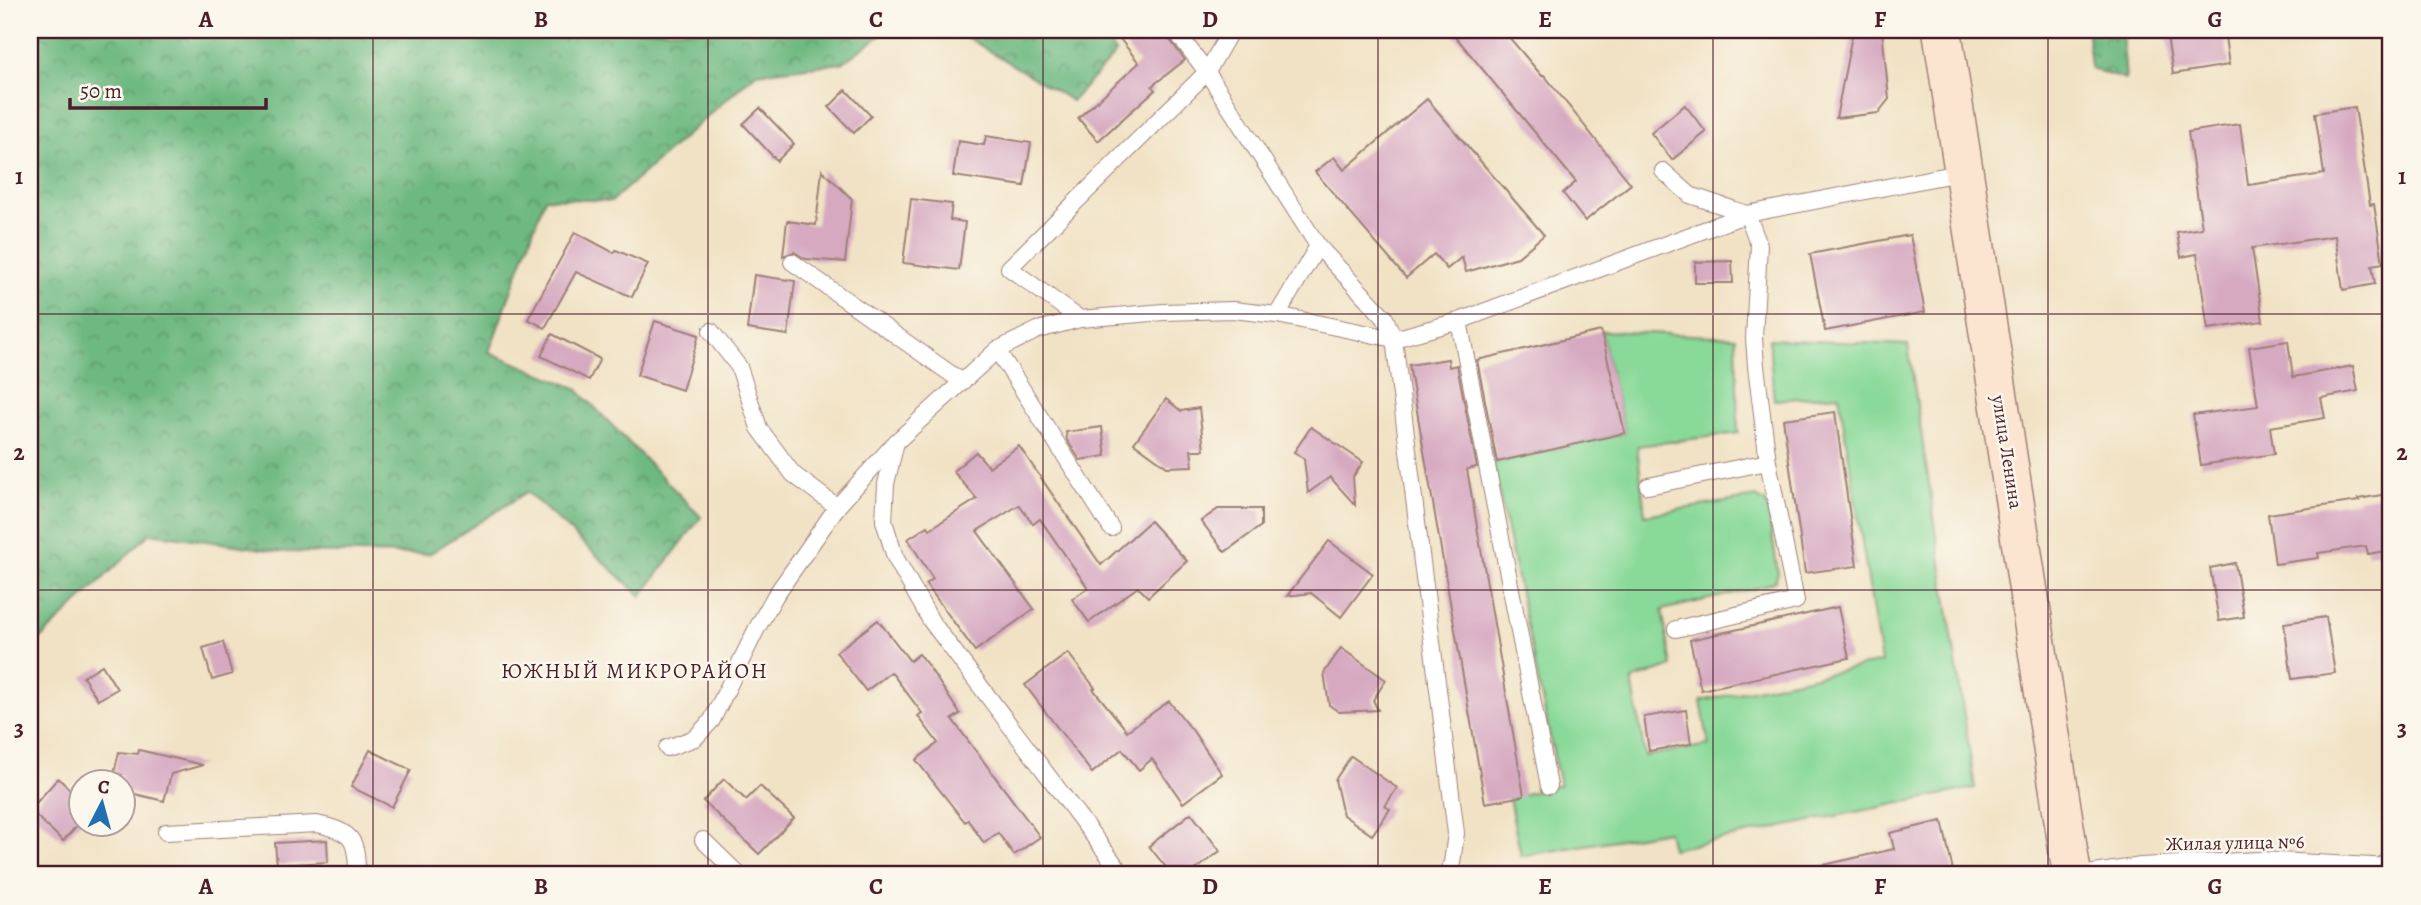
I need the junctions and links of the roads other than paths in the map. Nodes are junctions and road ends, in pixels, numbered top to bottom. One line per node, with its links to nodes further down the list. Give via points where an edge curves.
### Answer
1 (1175, 30): 4 (lane)
2 (1231, 30): 4 (lane)
3 (1942, 30): 6 (street, улица Ленина)
4 (1208, 72): 8 (lane); 11 (lane, via 1009,268)
5 (1663, 171): 7 (lane, via 1690,195)
6 (1964, 172): 7 (lane); 32 (street, улица Ленина)
7 (1746, 214): 12 (lane); 18 (lane, via 1759,245 1754,338)
8 (1318, 246): 10 (lane); 14 (lane, via 1385,318)
9 (792, 262): 16 (lane)
10 (1277, 315): 11 (lane, via 1233,310); 14 (lane)
11 (1080, 319): 15 (lane, via 1038,330)
12 (1459, 321): 14 (lane); 24 (lane)
13 (711, 331): 20 (lane, via 739,367 759,428 793,474)
14 (1394, 339): 31 (lane, via 1457,833)
15 (997, 350): 16 (lane); 21 (lane)
16 (961, 381): 17 (lane)
17 (896, 442): 20 (lane); 30 (lane, via 886,484 884,521 895,557 931,621)
18 (1768, 462): 19 (lane); 22 (lane, via 1796,601)
19 (1648, 486)
20 (837, 508): 23 (lane, via 775,596 712,720 695,738)
21 (1111, 528)
22 (1676, 629)
23 (667, 748)
24 (1549, 786)
25 (166, 832): 28 (lane, via 317,824 339,829 352,841)
26 (704, 840): 29 (lane)
27 (2391, 868): 33 (lane, Жилая улица №6, via 2260,860 2141,866)
28 (357, 875)
29 (740, 875)
30 (1123, 875)
31 (1446, 875)
32 (2072, 875)
33 (2081, 875)

